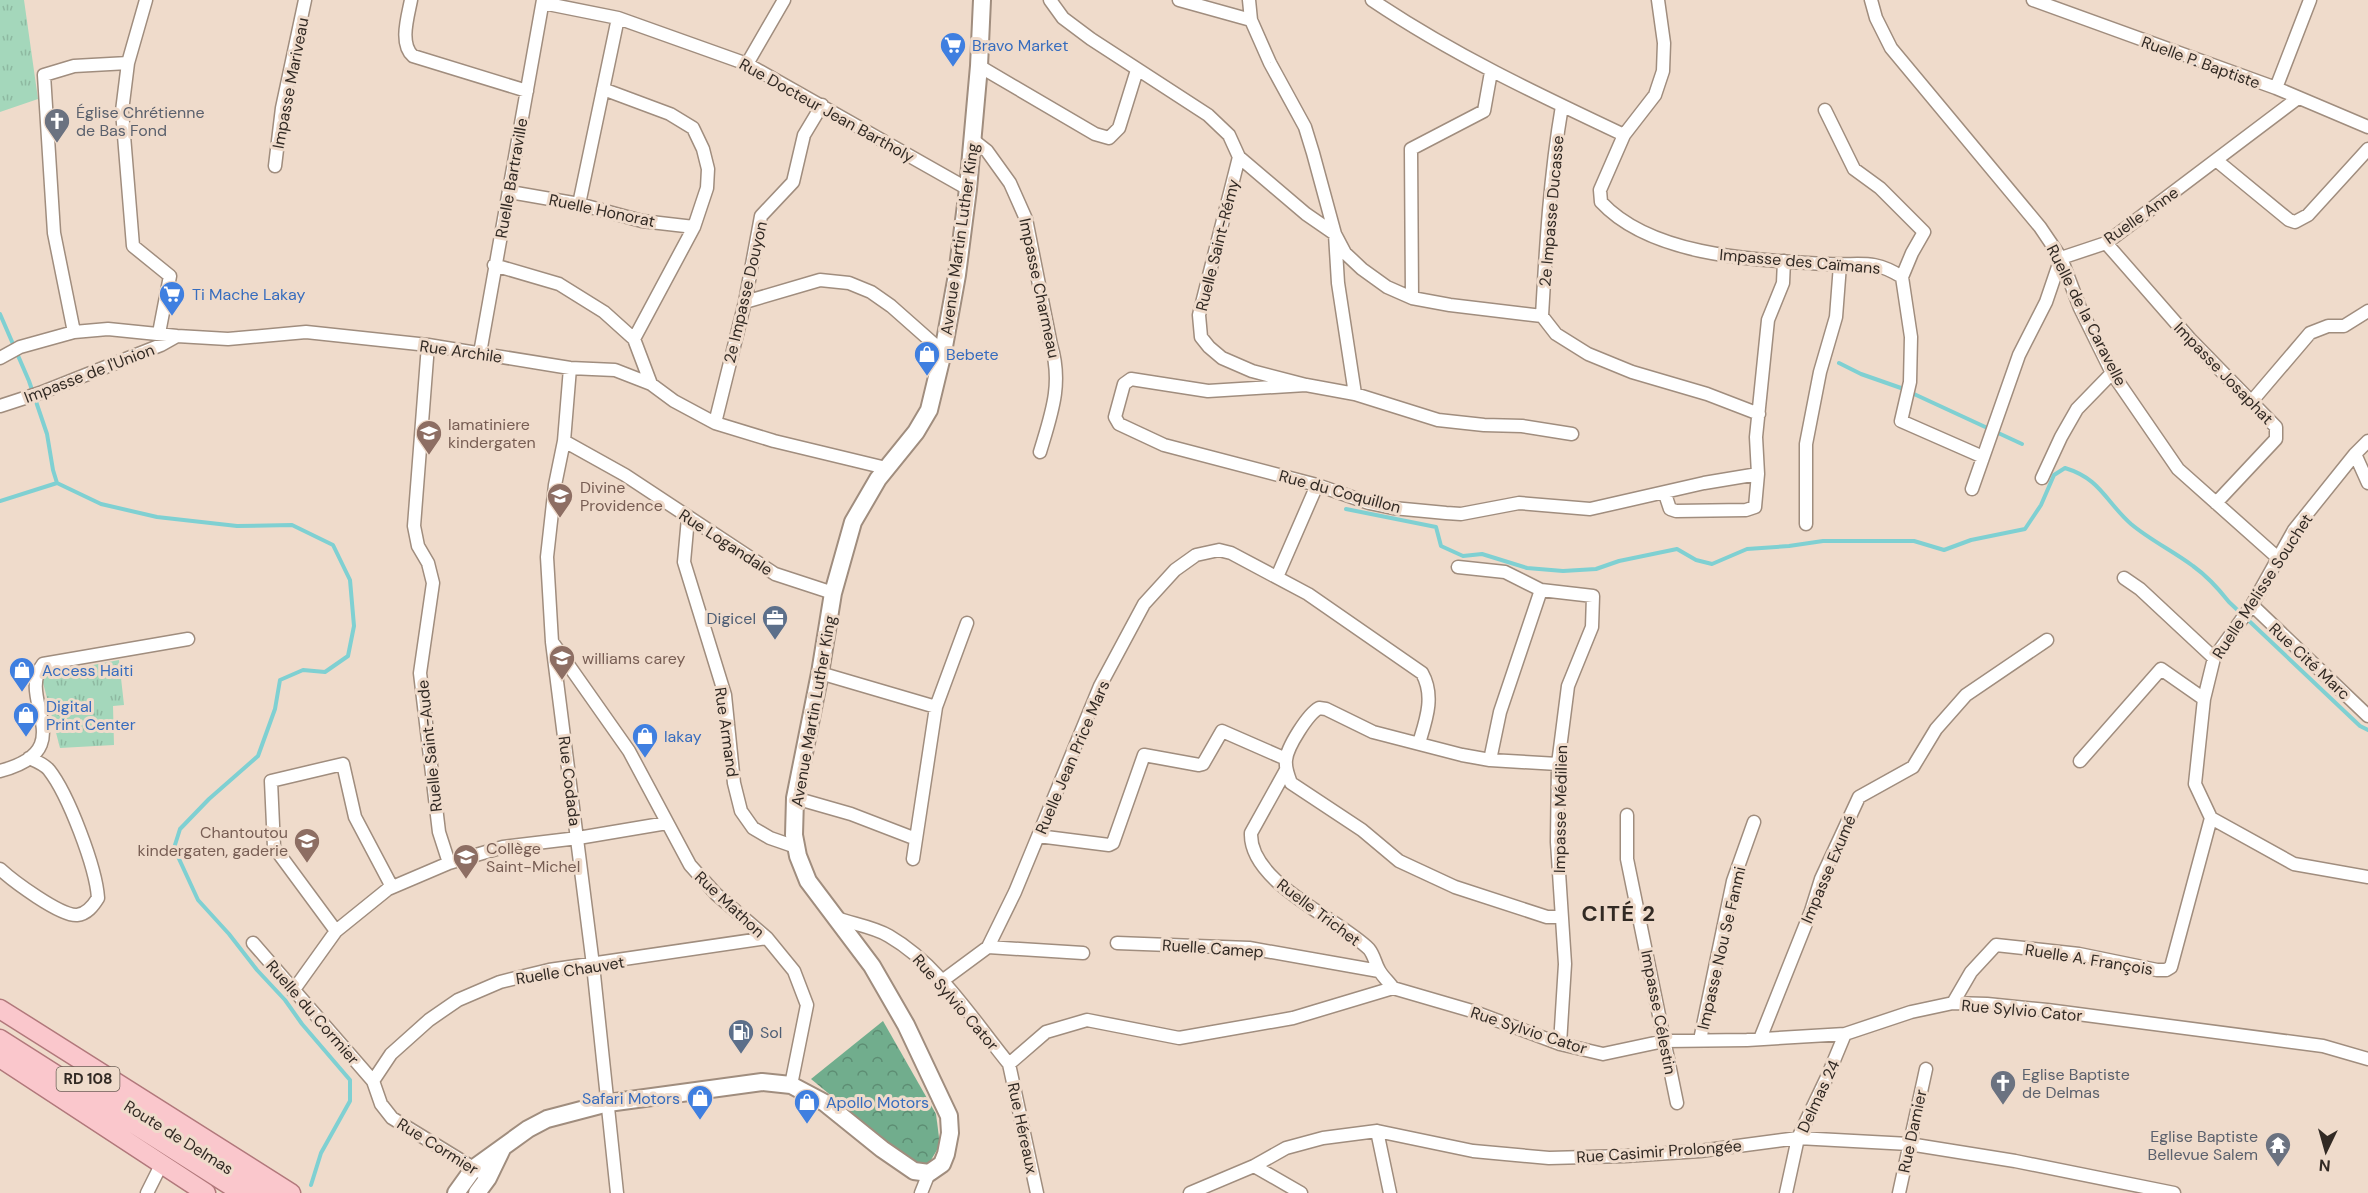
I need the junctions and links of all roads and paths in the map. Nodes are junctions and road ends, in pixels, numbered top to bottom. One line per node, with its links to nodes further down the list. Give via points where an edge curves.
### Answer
1 (146, 0): 17 (street)
2 (305, 0): 35 (street, Impasse Mariveau, via 282,108)
3 (411, 0): 24 (street, via 407,51 421,60)
4 (784, 0): 18 (street)
5 (982, 0): 19 (main road, Avenue Martin Luther King)
6 (1050, 0): 20 (street, Ruelle Saint-Rémy, via 1063,18)
7 (1179, 0): 16 (street)
8 (1249, 0): 16 (street)
9 (1372, 0): 21 (street, via 1419,32)
10 (1658, 0): 30 (street, Impasse des Caïmans, via 1663,71 1655,95)
11 (1871, 0): 42 (street, Ruelle de la Caravelle, via 1891,48)
12 (2033, 0): 22 (street, Ruelle P. Baptiste)
13 (2310, 0): 22 (street)
14 (543, 1): 15 (street, Rue Docteur Jean Bartholy); 24 (street, Ruelle Bartraville)
15 (618, 18): 18 (street, Rue Docteur Jean Bartholy); 23 (street)
16 (1251, 20): 40 (street, via 1305,127)
17 (128, 63): 51 (street, via 74,66 44,75 54,233); 52 (street, via 122,111 133,246 170,276)
18 (747, 64): 26 (street, Rue Docteur Jean Bartholy)
19 (979, 66): 20 (street, via 1095,134 1109,138 1119,128); 31 (main road, Avenue Martin Luther King)
20 (1137, 69): 33 (street, Ruelle Saint-Rémy, via 1208,115 1229,135)
21 (1491, 72): 27 (street); 47 (street, via 1484,111 1411,149)
22 (2276, 88): 25 (street, Ruelle P. Baptiste)
23 (603, 89): 38 (street); 39 (street, via 670,114 693,128 708,169)
24 (527, 91): 37 (street, Ruelle Bartraville)
25 (2298, 98): 29 (street, Ruelle P. Baptiste); 34 (street, Ruelle Anne)
26 (822, 105): 36 (street, Rue Docteur Jean Bartholy); 48 (street, 2e Impasse Douyon, via 804,135 793,182 761,216)
27 (1562, 106): 30 (street); 50 (street, 2e Impasse Ducasse, via 1548,205)
28 (1825, 110): 46 (street, via 1854,169 1880,188 1924,232)
29 (2368, 127)
30 (1624, 135): 43 (street, Impasse des Caïmans, via 1599,189 1607,209 1655,237 1691,249)
31 (973, 140): 36 (main road, Avenue Martin Luther King); 71 (street, Impasse Charmeau, via 987,151 1010,183 1026,219 1057,365 1053,405)
32 (2368, 149): 34 (street, via 2308,215 2295,222)
33 (1239, 157): 40 (street); 62 (street, Ruelle Saint-Rémy, via 1200,305 1199,327 1202,337 1222,358 1252,371)
34 (2216, 160): 41 (street, Ruelle Anne)
35 (275, 166)
36 (968, 189): 57 (main road, Avenue Martin Luther King)
37 (510, 192): 38 (street, Ruelle Honorat); 44 (street, Ruelle Bartraville)
38 (579, 204): 39 (street, Ruelle Honorat, via 642,221)
39 (694, 227): 54 (street)
40 (1335, 234): 47 (street, via 1345,253 1362,269 1387,287); 63 (street)
41 (2106, 243): 42 (street, Ruelle Anne); 64 (street, Impasse Josaphat, via 2190,339)
42 (2061, 258): 60 (street, Ruelle de la Caravelle); 73 (street, via 2046,302 2019,356)
43 (1784, 261): 45 (street, Impasse des Caïmans); 66 (street, via 1783,283 1768,321)
44 (494, 265): 54 (street, via 559,284 604,312); 58 (street, Ruelle Bartraville)
45 (1840, 265): 46 (street, Impasse des Caïmans, via 1885,266); 83 (street, via 1836,317 1806,444)
46 (1902, 277): 73 (street, via 1911,337 1910,382 1901,421)
47 (1412, 298): 50 (street)
48 (745, 302): 57 (street, via 820,280 849,283 891,306); 67 (street, 2e Impasse Douyon)
49 (2368, 311): 64 (street, via 2344,326 2328,326 2310,333)
50 (1542, 316): 66 (street, via 1556,334 1588,354)
51 (74, 332): 52 (street, Rue Archile, via 108,329); 56 (street, Rue Archile)
52 (159, 333): 53 (street, Rue Archile)
53 (177, 336): 55 (street, Rue Archile, via 228,339 306,332); 65 (street, Impasse de l'Union)
54 (634, 339): 61 (street)
55 (428, 345): 58 (street, Rue Archile); 117 (street, Ruelle Saint-Aude, via 414,526 433,583 420,673 439,831)
56 (8, 350)
57 (943, 352): 74 (main road, Avenue Martin Luther King, via 929,410)
58 (480, 353): 59 (street, Rue Archile)
59 (570, 368): 61 (street, Rue Archile, via 615,370); 69 (street, Rue Codada)
60 (2112, 373): 76 (street, via 2077,409); 81 (street, Ruelle de la Caravelle, via 2178,469)
61 (651, 384): 67 (street, Rue Archile)
62 (1306, 385): 63 (street, Ruelle Saint-Rémy); 78 (street, Rue du Coquillon, via 1208,391 1131,379 1124,384 1115,417 1119,424 1164,445)
63 (1355, 394): 68 (street, Ruelle Saint-Rémy, via 1438,420)
64 (2252, 401): 81 (street, Impasse Josaphat, via 2276,428 2276,439)
65 (0, 406)
66 (1759, 414): 75 (street)
67 (715, 423): 74 (street, Rue Archile)
68 (1572, 434)
69 (564, 441): 82 (street, Rue Logandale, via 625,475); 94 (street, Rue Codada, via 547,557)
70 (2368, 441): 72 (street, Ruelle Melisse Souchet)
71 (1040, 452)
72 (2355, 454): 77 (street); 84 (street, Ruelle Melisse Souchet, via 2294,530)
73 (1983, 456): 79 (street)
74 (886, 468): 89 (main road, Avenue Martin Luther King, via 853,522)
75 (1758, 474): 80 (street, Rue du Coquillon); 80 (street, via 1756,504 1750,509 1676,511 1670,509)
76 (2042, 478)
77 (2368, 483)
78 (1317, 485): 80 (street, Rue du Coquillon, via 1393,508 1461,514 1519,503 1590,509); 86 (street)
79 (1972, 489)
80 (1665, 494)
81 (2216, 503): 84 (street, Ruelle de la Caravelle)
82 (688, 518): 89 (street, Rue Logandale, via 775,574); 115 (street, Rue Armand, via 684,562 725,695 734,783 741,811 753,828)
83 (1806, 524)
84 (2278, 558): 90 (street, Ruelle Melisse Souchet)
85 (1458, 567): 88 (street, via 1505,572)
86 (1277, 577): 100 (street, via 1422,673 1429,700); 112 (street, Ruelle Jean Price Mars, via 1220,550 1196,555 1144,604 1100,687)
87 (2124, 578): 95 (street)
88 (1541, 590): 102 (street, via 1500,712); 104 (street, Impasse Médilien, via 1593,596 1592,627 1568,686)
89 (833, 593): 96 (main road, Avenue Martin Luther King)
90 (2247, 612): 95 (street, Ruelle Melisse Souchet); 99 (street, Rue Cité Marc)
91 (967, 623): 98 (street)
92 (188, 639): 101 (street, via 43,664 34,687 44,732)
93 (2048, 640): 139 (street, Impasse Exumé, via 1966,694 1936,729 1913,767 1859,797 1821,879)
94 (552, 642): 111 (street, Rue Mathon, via 629,751); 113 (street, Rue Codada)
95 (2214, 658): 97 (street, Ruelle Melisse Souchet)
96 (820, 673): 98 (street); 107 (main road, Avenue Martin Luther King)
97 (2204, 699): 103 (street, via 2161,669); 109 (street, Ruelle Melisse Souchet, via 2195,784)
98 (936, 707): 114 (street)
99 (2368, 716)
100 (1419, 743): 102 (street); 105 (street, Ruelle Trichet, via 1373,732 1318,708 1288,750)
101 (29, 758): 106 (street); 118 (street, via 49,770 71,810 94,870 98,898 86,912 69,914)
102 (1490, 760): 104 (street)
103 (2080, 761)
104 (1558, 764): 121 (street, Impasse Médilien)
105 (1286, 765): 112 (street, via 1222,731 1203,764 1144,755 1113,843); 121 (street, via 1291,783 1362,830 1399,861 1455,887 1547,917); 130 (street, Ruelle Trichet, via 1251,833 1256,855 1280,887 1371,951)
106 (0, 771)
107 (795, 798): 114 (street); 115 (main road, Avenue Martin Luther King)
108 (1627, 814): 141 (street, Impasse Célestin, via 1627,859)
109 (2211, 818): 119 (street, via 2294,864); 134 (street, Ruelle A. François, via 2171,967 2166,970 2079,954 1996,945 1971,972)
110 (1754, 822): 140 (street, Impasse Nou Se Fanmi, via 1733,881)
111 (667, 823): 113 (street); 124 (street, Rue Mathon, via 690,865 716,894)
112 (1038, 836): 127 (street, Ruelle Jean Price Mars)
113 (578, 838): 117 (street, via 503,848); 129 (street, Rue Codada)
114 (916, 839): 116 (street)
115 (796, 847): 122 (main road, Avenue Martin Luther King, via 808,881)
116 (913, 859)
117 (449, 863): 120 (street)
118 (0, 869)
119 (2368, 877)
120 (392, 887): 123 (street); 123 (street, via 355,817 343,764 271,781 274,847)
121 (1561, 917): 142 (street, Impasse Médilien, via 1565,964)
122 (835, 918): 131 (street, Rue Sylvio Cator, via 887,934 917,954); 158 (main road, Avenue Martin Luther King, via 872,966 906,1025 949,1116 946,1154 942,1164)
123 (336, 931): 133 (street)
124 (767, 938): 129 (street, Ruelle Chauvet); 148 (street, Rue Mathon, via 794,971 807,1005)
125 (253, 943): 133 (street, Ruelle du Cormier)
126 (1118, 943): 130 (street, Ruelle Camep, via 1249,948)
127 (988, 947): 128 (street); 131 (street, Ruelle Jean Price Mars)
128 (1083, 953)
129 (593, 965): 147 (street, Ruelle Chauvet, via 500,982 458,1000 391,1054); 149 (street, Rue Codada)
130 (1379, 971): 132 (street, Ruelle Trichet)
131 (942, 981): 145 (street, Rue Sylvio Cator)
132 (1393, 988): 142 (street, Rue Sylvio Cator, via 1472,1011); 145 (street, Rue Sylvio Cator, via 1293,1018 1179,1038 1087,1020 1046,1032)
133 (293, 992): 147 (street, Ruelle du Cormier)
134 (1953, 1003): 137 (street, Rue Sylvio Cator); 144 (street, Rue Sylvio Cator, via 2047,1010 2323,1046)
135 (0, 1009): 165 (main road)
136 (0, 1023): 153 (main road, Route de Delmas / RD 108)
137 (1845, 1034): 139 (street, Rue Sylvio Cator); 152 (street, Delmas 24)
138 (0, 1039): 153 (main road, Route de Delmas / RD 108)
139 (1760, 1039): 140 (street, Rue Sylvio Cator)
140 (1700, 1040): 141 (street, Rue Sylvio Cator)
141 (1664, 1041): 142 (street, Rue Sylvio Cator, via 1603,1054); 150 (street, Impasse Célestin)
142 (1560, 1044)
143 (0, 1058): 156 (main road)
144 (2368, 1059)
145 (1009, 1064): 169 (street, Rue Héreaux)
146 (1926, 1069): 154 (street, Rue Damier)
147 (373, 1081): 160 (street, Rue Cormier, via 381,1104 392,1118)
148 (791, 1085): 149 (main road, via 762,1082); 158 (main road, via 825,1103 915,1171)
149 (608, 1103): 155 (main road, via 548,1119); 167 (street, Rue Codada)
150 (1677, 1103)
151 (1377, 1131): 152 (street, Rue Casimir Prolongée, via 1473,1151 1549,1158 1700,1151); 157 (street, Rue Casimir Prolongée, via 1354,1132 1286,1148); 172 (street)
152 (1798, 1138): 154 (street, Rue Casimir Prolongée); 173 (street, Delmas 24)
153 (172, 1142): 163 (main road, Route de Delmas / RD 108); 164 (main road, Route de Delmas / RD 108)
154 (1909, 1144): 174 (street, Rue Damier); 175 (street, Rue Casimir Prolongée)
155 (502, 1148): 159 (main road); 160 (main road)
156 (161, 1165): 161 (street); 162 (main road)
157 (1254, 1166): 170 (street, Rue Casimir Prolongée); 171 (street)
158 (928, 1173): 168 (street)
159 (489, 1178): 160 (street, Rue Cormier); 166 (main road)
160 (462, 1184)
161 (147, 1193)
162 (206, 1193)
163 (242, 1193)
164 (267, 1193)
165 (291, 1193)
166 (477, 1193)
167 (617, 1193)
168 (921, 1193)
169 (1037, 1193)
170 (1191, 1193)
171 (1301, 1193)
172 (1390, 1193)
173 (1786, 1193)
174 (1899, 1193)
175 (2174, 1193)

